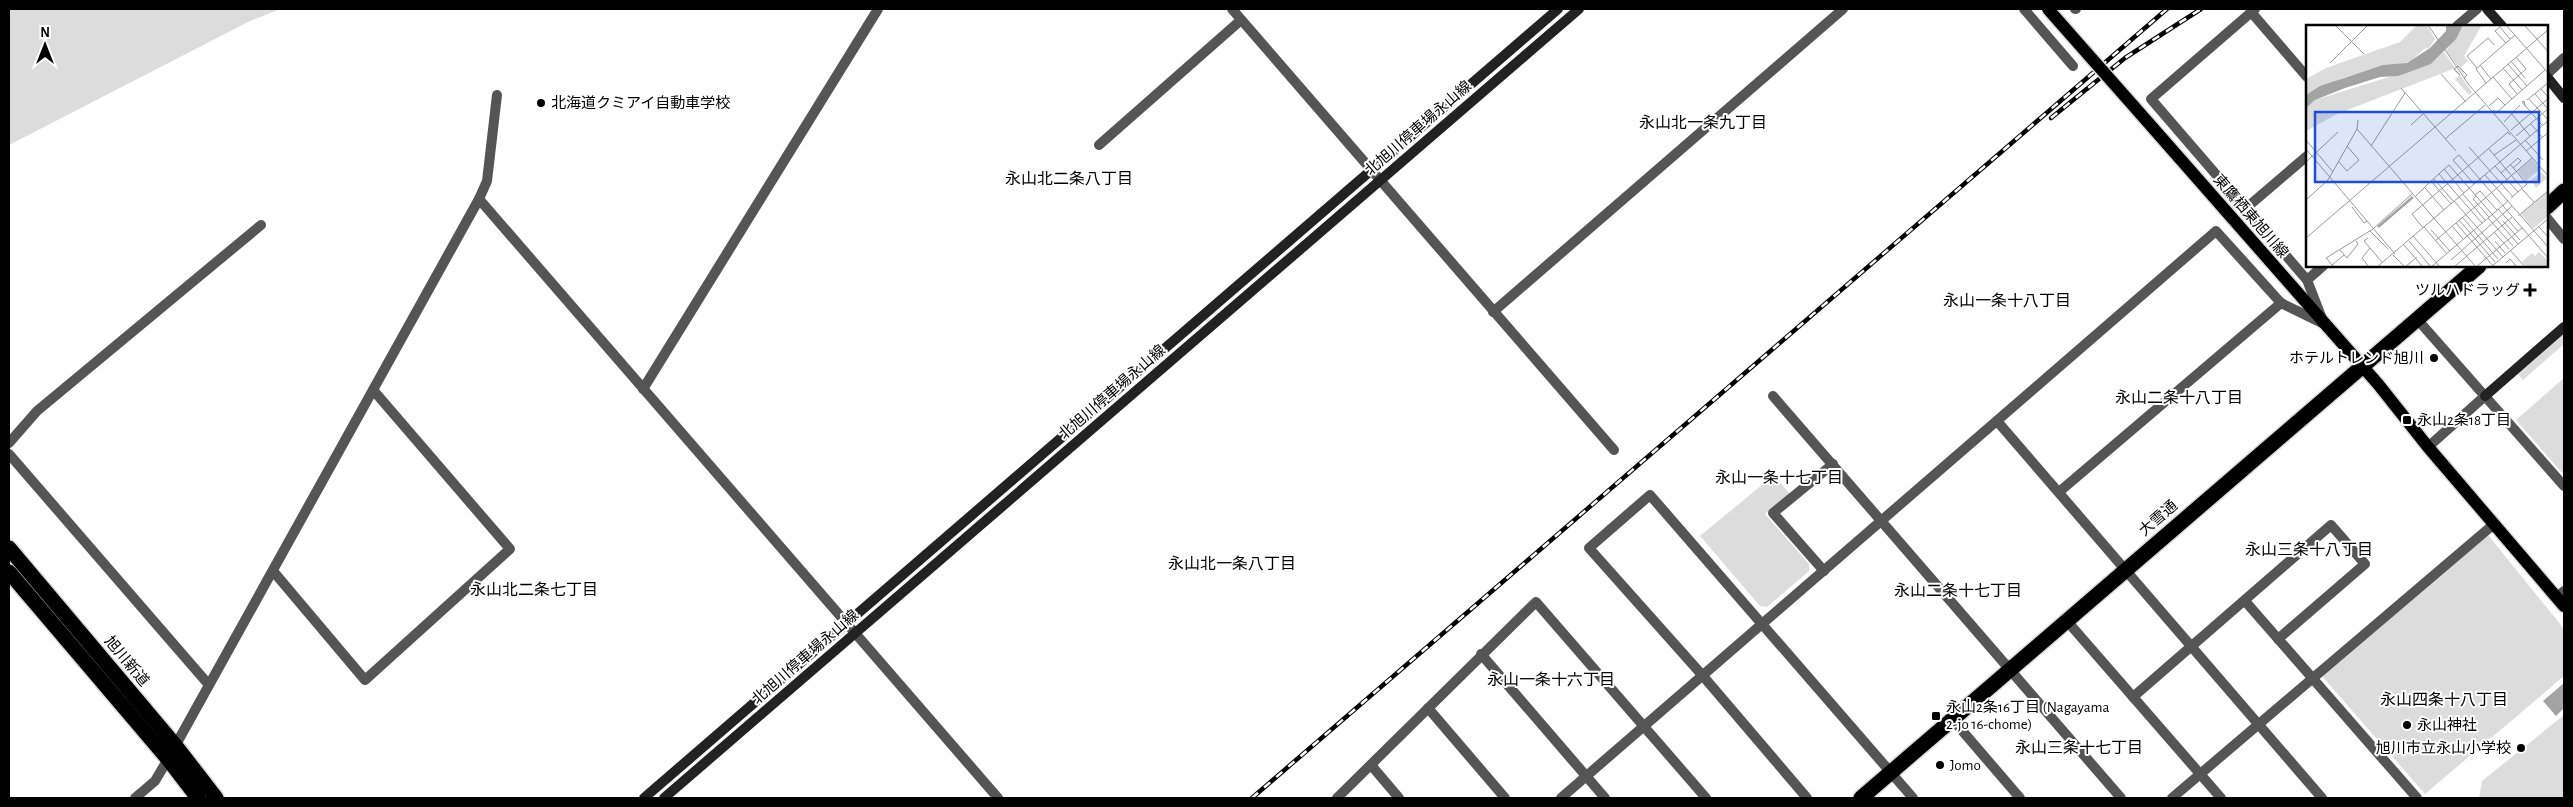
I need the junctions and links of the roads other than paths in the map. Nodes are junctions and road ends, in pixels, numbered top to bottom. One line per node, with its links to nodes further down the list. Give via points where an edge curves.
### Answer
1 (878, 9): 41 (street)
2 (1232, 9): 11 (street)
3 (1558, 9): 23 (main road, 北旭川停車場永山線)
4 (1579, 9): 24 (main road, 北旭川停車場永山線)
5 (1843, 9): 36 (street)
6 (2024, 9): 15 (street)
7 (2048, 9): 38 (main road, 東鷹栖東旭川線, bridge)
8 (2477, 9): 12 (street)
9 (2487, 9): 13 (main road)
10 (2253, 11): 17 (street); 28 (street, via 2151,99)
11 (1241, 20): 21 (street); 23 (street)
12 (2458, 25)
13 (2501, 25)
14 (2564, 58): 16 (street)
15 (2072, 66)
16 (2548, 74)
17 (2306, 76)
18 (2548, 76): 20 (main road)
19 (497, 95): 26 (street, via 487,181)
20 (2564, 98)
21 (1099, 145)
22 (2306, 157): 28 (street)
23 (1372, 171): 24 (street); 63 (main road, 北旭川停車場永山線)
24 (1380, 181): 36 (street); 65 (main road, 北旭川停車場永山線)
25 (2564, 191): 27 (highway)
26 (479, 199): 41 (street); 42 (street)
27 (2548, 205)
28 (2245, 209): 34 (street)
29 (2548, 219): 31 (street)
30 (261, 225): 46 (street, via 37,411)
31 (2564, 239)
32 (2321, 268): 34 (street)
33 (2474, 268): 37 (highway, 大雪通)
34 (2307, 280): 38 (street)
35 (2281, 303): 38 (street); 45 (street, via 2216,231); 52 (street)
36 (1493, 312): 48 (street)
37 (2417, 319): 40 (highway, 大雪通); 44 (street)
38 (2324, 324): 40 (main road, 東鷹栖東旭川線)
39 (2564, 327): 44 (main road)
40 (2361, 366): 47 (main road, 東鷹栖東旭川線); 56 (highway, 大雪通)
41 (643, 390): 63 (street)
42 (374, 391): 57 (street); 57 (street, via 510,549 365,680)
43 (1773, 396): 50 (street)
44 (2485, 396): 47 (street); 51 (street)
45 (1998, 421): 52 (street); 53 (street)
46 (9, 443)
47 (2428, 447): 54 (main road, 東鷹栖東旭川線)
48 (1614, 450)
49 (9, 454): 72 (street)
50 (1833, 464): 53 (street); 58 (street, via 1773,513)
51 (2564, 486)
52 (2059, 492): 56 (street)
53 (1882, 521): 58 (street); 69 (street)
54 (2494, 524): 60 (main road, 東鷹栖東旭川線); 71 (street)
55 (9, 548): 78 (highway, 旭川新道)
56 (2126, 569): 62 (highway, 大雪通); 67 (street)
57 (273, 570): 72 (street)
58 (1824, 571): 64 (street)
59 (9, 572): 79 (highway)
60 (2562, 598)
61 (2245, 601): 66 (street); 66 (street, via 2331,525 2365,564); 67 (street)
62 (2068, 621): 69 (highway, 大雪通); 73 (street)
63 (847, 622): 65 (street); 87 (main road, 北旭川停車場永山線)
64 (1763, 625): 70 (street); 70 (street, via 1650,495 1589,548); 81 (street)
65 (856, 632): 88 (main road, 北旭川停車場永山線); 89 (street)
66 (2278, 639): 71 (street)
67 (2191, 648): 73 (street); 76 (street)
68 (1482, 654): 74 (street); 77 (street, via 1536,602); 83 (street)
69 (2010, 670): 75 (highway, 大雪通); 100 (street)
70 (1703, 676): 77 (street); 96 (street)
71 (2311, 678): 76 (street); 104 (street)
72 (208, 685): 78 (street)
73 (2133, 697): 82 (street)
74 (1428, 708): 80 (street); 92 (street)
75 (1953, 720): 81 (highway, 大雪通); 99 (street)
76 (2257, 724): 82 (street); 103 (street)
77 (1645, 727): 83 (street); 95 (street)
78 (175, 745): 79 (street); 86 (highway, 旭川新道)
79 (168, 759): 84 (street, via 155,781); 85 (highway)
80 (1371, 765): 90 (street); 91 (street)
81 (1891, 773): 97 (highway, 大雪通); 98 (street)
82 (2200, 774): 101 (street); 102 (street)
83 (1586, 776): 93 (street); 94 (street)
84 (135, 798)
85 (198, 798)
86 (216, 798)
87 (644, 798)
88 (664, 798)
89 (998, 798)
90 (1337, 798)
91 (1399, 798)
92 (1506, 798)
93 (1561, 798)
94 (1606, 798)
95 (1706, 798)
96 (1807, 798)
97 (1862, 798)
98 (1913, 798)
99 (2020, 798)
100 (2121, 798)
101 (2172, 798)
102 (2221, 798)
103 (2322, 798)
104 (2417, 798)

